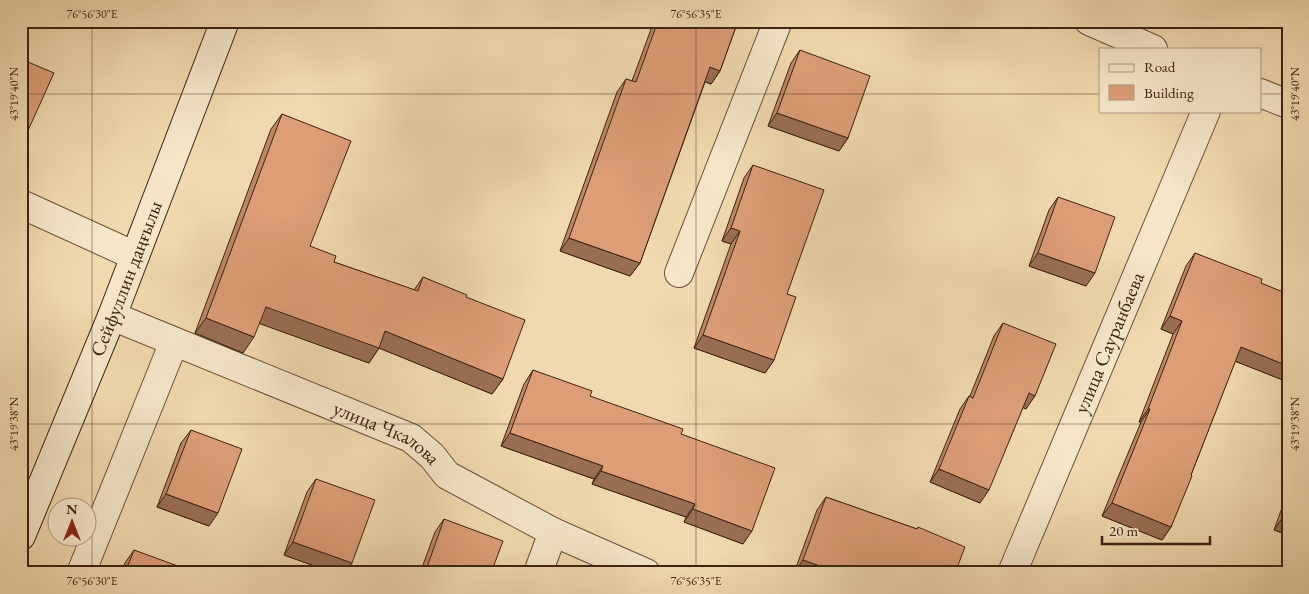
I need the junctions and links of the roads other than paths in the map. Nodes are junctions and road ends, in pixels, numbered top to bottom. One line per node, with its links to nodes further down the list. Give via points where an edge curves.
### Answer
1 (225, 21): 9 (street, Сейфуллин даңғылы)
2 (778, 21): 10 (street)
3 (1089, 21): 4 (street)
4 (1151, 48)
5 (1262, 94): 6 (street)
6 (1288, 104)
7 (1206, 112): 18 (street, улица Сауранбаева)
8 (21, 204): 9 (street)
9 (135, 256): 11 (street, Сейфуллин даңғылы)
10 (679, 273)
11 (112, 316): 12 (street, улица Чкалова); 14 (street, Сейфуллин даңғылы)
12 (174, 342): 13 (street, улица Чкалова, via 411,438 447,475); 15 (street)
13 (554, 532): 16 (street); 17 (street, улица Чкалова)
14 (21, 536)
15 (81, 573)
16 (538, 573)
17 (646, 573)
18 (1012, 573)

